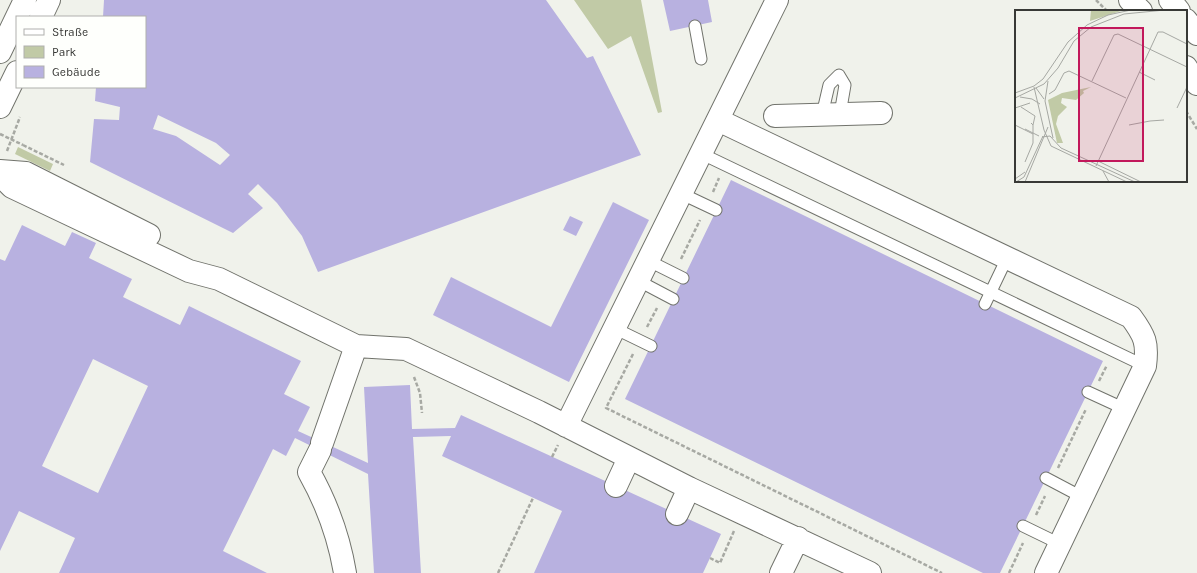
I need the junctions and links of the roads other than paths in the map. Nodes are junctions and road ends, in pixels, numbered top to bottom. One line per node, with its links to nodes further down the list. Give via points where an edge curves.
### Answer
1 (25, 0): 8 (street)
2 (49, 0): 9 (street)
3 (777, 0): 22 (street)
4 (1130, 0): 6 (street)
5 (1170, 0): 7 (street)
6 (1140, 10)
7 (1178, 10)
8 (17, 16)
9 (41, 16)
10 (16, 19): 14 (street)
11 (1187, 21): 13 (street)
12 (695, 26): 15 (lane)
13 (1197, 34)
14 (0, 52)
15 (701, 59)
16 (1187, 69): 18 (street)
17 (16, 74): 19 (street)
18 (1197, 84)
19 (0, 107)
20 (881, 113): 21 (street)
21 (776, 116)
22 (718, 120): 23 (street); 29 (street)
23 (700, 153): 26 (street); 38 (lane)
24 (7, 163): 27 (street, via 26,173)
25 (0, 175): 27 (street, via 12,187)
26 (680, 193): 28 (lane); 30 (street)
27 (61, 200): 36 (street, via 195,259 219,279)
28 (711, 208)
29 (1007, 258): 34 (lane); 38 (street, via 1131,317 1143,333 1147,349)
30 (647, 260): 31 (lane); 32 (street)
31 (679, 276)
32 (637, 280): 33 (lane); 35 (street)
33 (668, 296)
34 (985, 304)
35 (614, 328): 37 (lane); 41 (street)
36 (356, 346): 41 (street, via 406,349); 51 (street, via 321,446 309,472 322,495 340,545)
37 (650, 346)
38 (1145, 366): 40 (street)
39 (1090, 393): 40 (lane)
40 (1124, 409): 46 (street)
41 (566, 426): 42 (street)
42 (630, 458): 44 (street); 45 (street)
43 (1049, 480): 46 (lane)
44 (616, 486)
45 (689, 488): 47 (street); 49 (street)
46 (1082, 497): 50 (street)
47 (677, 514)
48 (1026, 528): 50 (lane)
49 (798, 538): 52 (street); 53 (street)
50 (1060, 544): 54 (street)
51 (345, 573)
52 (781, 573)
53 (870, 573)
54 (1046, 573)

